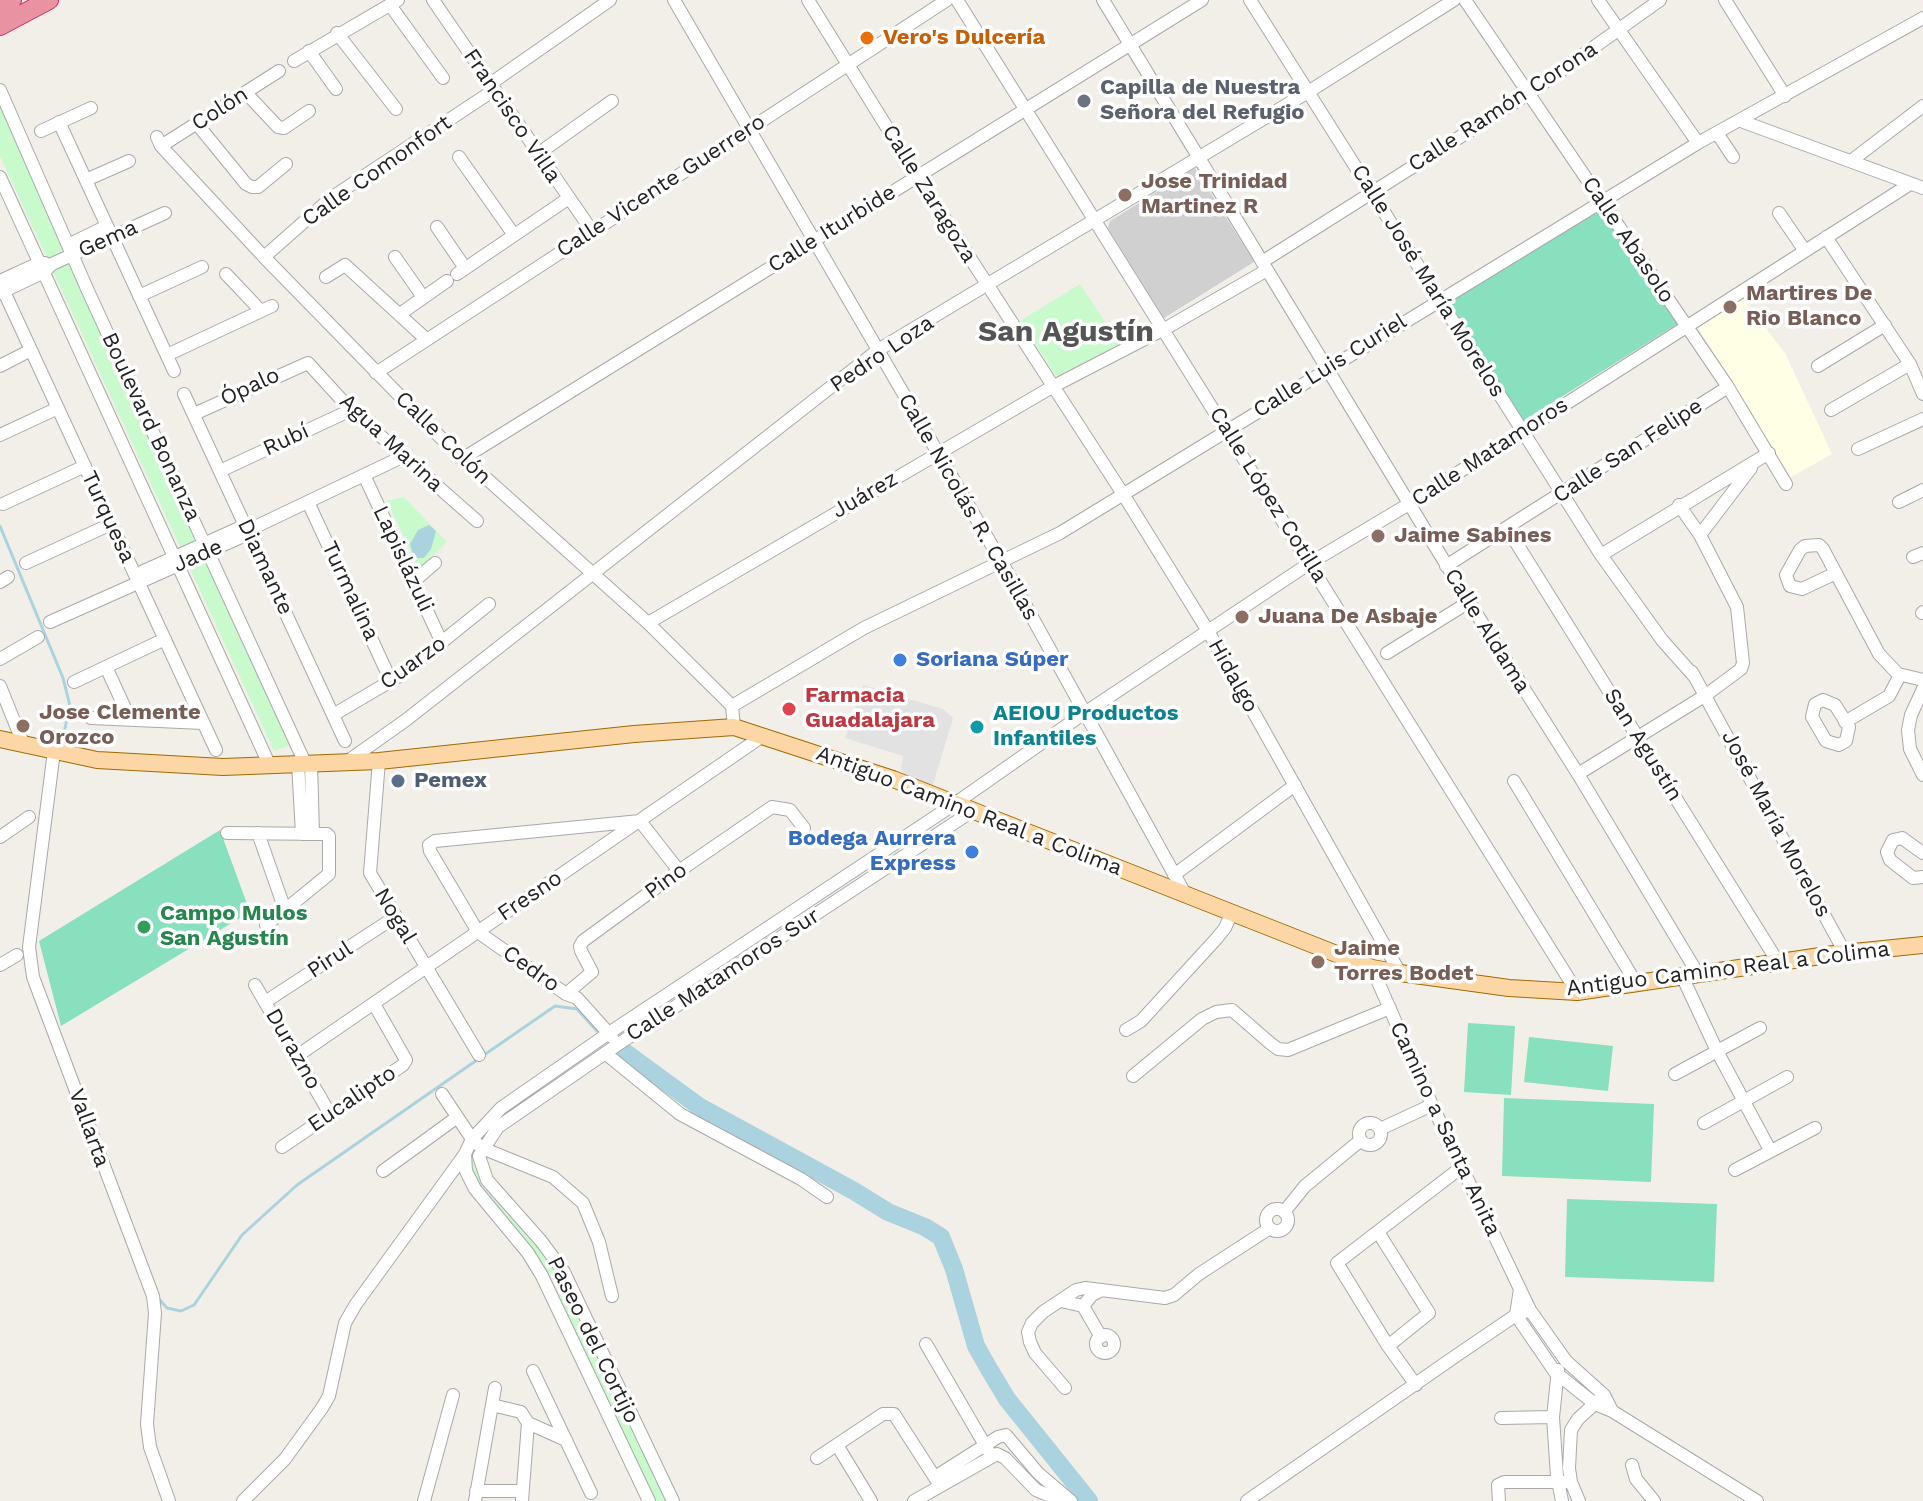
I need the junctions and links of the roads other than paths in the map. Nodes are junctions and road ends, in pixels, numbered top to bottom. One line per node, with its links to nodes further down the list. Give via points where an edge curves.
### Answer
1 (12, 0): 18 (highway)
2 (49, 0): 18 (highway)
3 (433, 0): 28 (street, Francisco Villa)
4 (610, 0): 28 (street, Calle Comonfort)
5 (674, 0): 44 (street, Calle Nicolás R. Casillas)
6 (808, 0): 25 (street, Calle Zaragoza)
7 (947, 0): 25 (street, Calle Vicente Guerrero)
8 (957, 0): 39 (street, Calle López Cotilla)
9 (1103, 0): 22 (street, Calle Aldama)
10 (1202, 0): 22 (street, Calle Iturbide)
11 (1250, 0): 31 (street, Calle José María Morelos)
12 (1454, 0): 31 (street, Pedro Loza)
13 (1465, 0): 33 (street, Calle Abasolo)
14 (1598, 0): 20 (street)
15 (1725, 0): 34 (street)
16 (394, 2): 21 (street); 27 (street)
17 (1655, 2): 20 (street, Calle Ramón Corona)
18 (2, 22)
19 (1921, 23): 34 (street, Calle Luis Curiel)
20 (1619, 30): 33 (street, Calle Ramón Corona); 48 (street)
21 (337, 33): 23 (street); 38 (street)
22 (1130, 44): 39 (street, Calle Iturbide); 52 (street, Calle Aldama)
23 (309, 51): 24 (street); 29 (street)
24 (294, 61)
25 (848, 65): 44 (street, Calle Vicente Guerrero); 56 (street, Calle Zaragoza)
26 (279, 71): 32 (street, Colón)
27 (443, 78)
28 (492, 87): 49 (street, Francisco Villa); 74 (street, Calle Comonfort, via 331,198)
29 (336, 89)
30 (0, 90): 72 (street, Boulevard Bonanza)
31 (1308, 92): 52 (street, Pedro Loza); 60 (street, Calle José María Morelos)
32 (246, 93): 40 (street, via 278,127); 43 (street, Colón)
33 (1528, 94): 60 (street, Calle Ramón Corona); 62 (street, Calle Abasolo)
34 (1785, 96): 41 (street, Calle Luis Curiel)
35 (612, 101): 49 (street)
36 (1923, 106): 54 (street)
37 (91, 108): 42 (street)
38 (396, 109)
39 (1024, 109): 56 (street, Calle Iturbide); 65 (street, Calle López Cotilla)
40 (309, 111)
41 (1741, 121): 46 (street, Calle Luis Curiel); 54 (street)
42 (59, 122): 45 (street); 58 (street)
43 (197, 124): 47 (street, Colón); 55 (street, via 252,187)
44 (749, 130): 67 (street, Calle Vicente Guerrero); 71 (street, Calle Nicolás R. Casillas)
45 (41, 131)
46 (1717, 133): 48 (street, Calle Luis Curiel); 51 (street)
47 (159, 142): 74 (street, Calle Colón)
48 (1698, 143): 62 (street, Calle Luis Curiel)
49 (538, 154): 61 (street, Francisco Villa)
50 (459, 157): 69 (street)
51 (1733, 157)
52 (1199, 158): 65 (street, Pedro Loza); 77 (street, Calle Aldama)
53 (129, 161): 58 (street)
54 (1851, 161): 59 (street)
55 (286, 164)
56 (917, 176): 71 (street, Calle Iturbide); 82 (street, Calle Zaragoza)
57 (0, 177): 76 (street, Boulevard Bonanza)
58 (86, 180): 68 (street)
59 (1916, 186): 70 (street, Calle Matamoros)
60 (1372, 193): 77 (street, Calle Ramón Corona); 86 (street, Calle José María Morelos)
61 (569, 198): 67 (street, Francisco Villa); 69 (street)
62 (1603, 202): 86 (street, Calle Luis Curiel); 89 (street, Calle Abasolo)
63 (165, 213): 68 (street, Gema)
64 (1779, 213): 73 (street)
65 (1095, 220): 82 (street, Pedro Loza); 90 (street, Calle López Cotilla)
66 (437, 227): 80 (street)
67 (592, 231): 91 (street, Calle Vicente Guerrero)
68 (110, 232): 72 (street, Gema); 84 (street)
69 (514, 235): 80 (street)
70 (1826, 237): 73 (street, Calle Matamoros); 88 (street)
71 (814, 241): 93 (street, Calle Nicolás R. Casillas); 118 (street, Calle Iturbide)
72 (70, 250): 76 (street, Gema); 137 (street, Boulevard Bonanza)
73 (1805, 251): 89 (street, Calle Matamoros)
74 (264, 257): 101 (street, Calle Colón)
75 (395, 257): 85 (street)
76 (45, 266): 83 (street, Gema); 139 (street, Boulevard Bonanza)
77 (1264, 266): 90 (street, Calle Ramón Corona); 99 (street, Calle Aldama)
78 (202, 267): 84 (street)
79 (226, 274): 94 (street, via 266,308)
80 (456, 274): 85 (street)
81 (326, 277): 87 (street, via 345,265)
82 (988, 286): 93 (street, Pedro Loza); 102 (street, Calle Zaragoza)
83 (1, 287): 92 (street, Turquesa)
84 (139, 296): 94 (street)
85 (423, 297): 87 (street)
86 (1439, 299): 99 (street, Calle Luis Curiel); 112 (street, Calle José María Morelos)
87 (400, 314): 91 (street)
88 (1885, 325): 96 (street); 98 (street)
89 (1687, 326): 103 (street, Calle Abasolo); 112 (street, Calle Matamoros)
90 (1166, 328): 102 (street, Juárez); 111 (street, Calle López Cotilla)
91 (426, 339): 101 (street, Calle Vicente Guerrero)
92 (31, 350): 97 (street); 106 (street, Turquesa)
93 (878, 350): 115 (street, Calle Nicolás R. Casillas); 146 (street, Pedro Loza)
94 (167, 355): 100 (street)
95 (308, 363): 107 (street, Agua Marina); 109 (street, Ópalo)
96 (1910, 364): 105 (street); 108 (street)
97 (0, 366)
98 (1818, 366)
99 (1327, 368): 111 (street, Calle Luis Curiel); 130 (street, Calle Aldama)
100 (174, 371)
101 (376, 373): 118 (street, Calle Colón)
102 (1052, 387): 115 (street, Juárez); 126 (street, Hidalgo)
103 (1728, 387): 116 (street, Calle Abasolo); 125 (street, Calle San Felipe)
104 (184, 394): 109 (street, Diamante)
105 (1923, 394)
106 (58, 408): 113 (street); 120 (street, Turquesa)
107 (351, 410): 117 (street, Agua Marina); 121 (street, Rubí)
108 (1831, 410)
109 (194, 414): 121 (street, Diamante)
110 (1923, 419): 114 (street)
111 (1227, 430): 126 (street, Calle Luis Curiel); 143 (street, Calle López Cotilla)
112 (1523, 431): 125 (street, Calle José María Morelos); 130 (street, Calle Matamoros)
113 (0, 435)
114 (1858, 449)
115 (937, 452): 140 (street, Calle Nicolás R. Casillas); 152 (street, Juárez)
116 (1769, 453): 119 (street); 123 (street, Calle Abasolo)
117 (404, 456): 122 (street, Jade); 132 (street, Agua Marina)
118 (462, 459): 146 (street, Calle Colón)
119 (1754, 464): 131 (street); 136 (street)
120 (85, 466): 129 (street); 133 (street, Turquesa)
121 (220, 471): 134 (street, Diamante)
122 (364, 475): 127 (street, Jade); 148 (street, Lapislázuli)
123 (1786, 484)
124 (1923, 490): 128 (street)
125 (1561, 493): 135 (street, Calle San Felipe); 138 (street, Calle José María Morelos)
126 (1123, 494): 140 (street, Calle Luis Curiel); 153 (street, Hidalgo)
127 (308, 502): 134 (street, Jade); 162 (street, Turmalina)
128 (1899, 502)
129 (3, 504)
130 (1409, 504): 143 (street, Calle Matamoros); 144 (street, Calle Aldama)
131 (1679, 505): 136 (street); 138 (street)
132 (477, 521)
133 (111, 524): 141 (street); 147 (street, Turquesa)
134 (250, 528): 137 (street, Jade); 169 (street, Diamante)
135 (1507, 528): 144 (street, Calle San Felipe); 176 (street, San Agustín)
136 (1700, 535): 166 (street, via 1737,607 1743,663)
137 (206, 548): 139 (street, Jade); 184 (street, Boulevard Bonanza)
138 (1601, 555): 166 (street, Calle José María Morelos, via 1675,645)
139 (177, 561): 147 (street, Jade); 185 (street, Boulevard Bonanza)
140 (1001, 561): 167 (street, Calle Luis Curiel, via 864,628); 168 (street, Calle Nicolás R. Casillas)
141 (26, 563)
142 (435, 563): 148 (street)
143 (1310, 563): 153 (street, Calle Matamoros); 222 (street, Calle López Cotilla)
144 (1446, 566): 149 (street, Calle Aldama)
145 (1836, 573): 160 (street, via 1879,654)
146 (593, 575): 152 (street, Calle Colón); 182 (street, Pedro Loza)
147 (137, 578): 151 (street, Jade); 155 (street, Turquesa)
148 (413, 582): 156 (street, Lapislázuli)
149 (1469, 602): 157 (street); 186 (street, Calle Aldama)
150 (489, 604): 156 (street, Cuarzo)
151 (50, 622)
152 (648, 623): 167 (street, Calle Colón)
153 (1208, 631): 168 (street, Calle Matamoros); 189 (street, Hidalgo)
154 (38, 637): 158 (street)
155 (165, 639): 159 (street); 173 (street, Turquesa)
156 (442, 643): 162 (street, Cuarzo)
157 (1387, 653)
158 (0, 659)
159 (106, 667): 163 (street); 171 (street)
160 (1900, 675): 161 (street); 172 (street, via 1889,696)
161 (1923, 680)
162 (391, 681): 169 (street, Cuarzo)
163 (74, 682)
164 (0, 686): 179 (street)
165 (1923, 689): 187 (street, via 1908,730 1910,749)
166 (1706, 695): 176 (street); 212 (street, José María Morelos)
167 (732, 706): 174 (street)
168 (1083, 714): 190 (street, Calle Matamoros); 201 (street, Calle Nicolás R. Casillas)
169 (333, 715): 178 (street, Diamante)
170 (91, 718): 171 (street)
171 (130, 719): 173 (street)
172 (1845, 722)
173 (203, 723): 180 (street, Turquesa)
174 (734, 727): 175 (main road, Antiguo Camino Real a Colima); 183 (main road, Antiguo Camino Real a Colima)
175 (764, 735): 190 (main road, Antiguo Camino Real a Colima); 193 (street, Fresno)
176 (1639, 738): 186 (street); 214 (street, San Agustín)
177 (0, 739): 179 (main road, Antiguo Camino Real a Colima)
178 (345, 741)
179 (23, 743): 181 (main road, Antiguo Camino Real a Colima)
180 (216, 750)
181 (54, 751): 185 (main road, Antiguo Camino Real a Colima, via 138,764); 286 (street, Vallarta, via 29,947 33,977 153,1296 147,1424)
182 (348, 761): 183 (main road, Antiguo Camino Real a Colima); 184 (main road, Antiguo Camino Real a Colima)
183 (379, 761): 208 (street, Nogal, via 370,873)
184 (305, 763): 185 (main road, Antiguo Camino Real a Colima); 197 (street)
185 (269, 764)
186 (1578, 774): 219 (street, Calle Aldama)
187 (1923, 775)
188 (1514, 781): 220 (street)
189 (1295, 785): 201 (street); 218 (street, Hidalgo)
190 (953, 805): 191 (main road, Antiguo Camino Real a Colima); 203 (street, Calle Matamoros Sur)
191 (971, 812): 204 (main road, Antiguo Camino Real a Colima); 205 (street, Calle Matamoros Sur)
192 (29, 817): 198 (street)
193 (640, 821): 200 (street); 210 (street, Fresno); 210 (street, Cedro, via 429,845)
194 (804, 828): 200 (street, Pino, via 790,810 772,807)
195 (227, 833): 196 (street)
196 (258, 833): 197 (street); 206 (street)
197 (308, 834): 206 (street, via 330,838 331,871)
198 (0, 837)
199 (1922, 850): 202 (street, via 1902,838 1890,843 1887,852 1913,878)
200 (679, 871): 223 (street, Pino, via 583,941 581,951 592,972)
201 (1174, 875): 204 (street, Calle Nicolás R. Casillas)
202 (1923, 877)
203 (823, 889): 205 (street); 229 (street, Calle Matamoros Sur)
204 (1184, 892): 207 (main road, Antiguo Camino Real a Colima)
205 (833, 903): 230 (street, Calle Matamoros Sur)
206 (285, 910): 209 (street)
207 (1232, 912): 217 (main road, Antiguo Camino Real a Colima); 228 (street, via 1217,938 1141,1021)
208 (395, 917): 216 (street, Nogal); 224 (street, Pirul)
209 (266, 925)
210 (478, 932): 216 (street, Fresno); 223 (street, Cedro)
211 (1923, 945): 212 (main road, Antiguo Camino Real a Colima)
212 (1845, 953): 214 (main road, Antiguo Camino Real a Colima)
213 (17, 955): 215 (street)
214 (1778, 962): 219 (main road, Antiguo Camino Real a Colima)
215 (0, 964)
216 (426, 968): 225 (street, Fresno); 233 (street, Nogal)
217 (1372, 968): 218 (main road, Antiguo Camino Real a Colima); 226 (street, Camino a Santa Anita)
218 (1400, 973): 222 (main road, Antiguo Camino Real a Colima)
219 (1690, 975): 220 (main road, Antiguo Camino Real a Colima); 231 (street, Calle Aldama)
220 (1636, 983): 222 (main road, Antiguo Camino Real a Colima)
221 (255, 985): 224 (street, Durazno)
222 (1577, 992)
223 (566, 994): 229 (street, Cedro, via 577,998)
224 (265, 1002): 234 (street, Durazno)
225 (374, 1004): 234 (street, Fresno); 241 (street, Eucalipto, via 406,1060)
226 (1390, 1008): 236 (street, via 1288,1050 1278,1049 1232,1010 1216,1012); 240 (street, Camino a Santa Anita)
227 (1760, 1028): 231 (street)
228 (1126, 1030)
229 (609, 1033): 230 (street, Cedro); 245 (street, Calle Matamoros Sur, via 501,1108)
230 (617, 1045): 232 (street, Calle Matamoros Sur)
231 (1717, 1051): 235 (street); 239 (street, Calle Aldama)
232 (605, 1053): 245 (street, Calle Matamoros Sur); 252 (street, via 680,1114)
233 (479, 1055)
234 (297, 1056): 241 (street, Durazno)
235 (1675, 1074)
236 (1133, 1076)
237 (1787, 1077): 239 (street)
238 (442, 1094): 242 (street)
239 (1744, 1101): 243 (street); 247 (street, Calle Aldama)
240 (1432, 1105): 249 (street, Camino a Santa Anita); 255 (street, via 1380,1129 1366,1124 1361,1140 1305,1186 1284,1212 1270,1212 1270,1228 1174,1295)
241 (330, 1114): 246 (street, Eucalipto)
242 (456, 1118): 245 (street); 251 (street)
243 (1704, 1123)
244 (1815, 1128): 247 (street)
245 (477, 1144): 248 (street); 256 (street, via 553,1177 583,1203); 290 (street, Paseo del Cortijo, via 487,1180 564,1272)
246 (282, 1147)
247 (1770, 1150): 250 (street)
248 (465, 1154): 287 (street, via 345,1323 322,1408 285,1459); 289 (street, Paseo del Cortijo, via 475,1189 542,1276)
249 (1463, 1166): 253 (street); 254 (street, Camino a Santa Anita)
250 (1735, 1170)
251 (383, 1171)
252 (827, 1197)
253 (1378, 1232): 263 (street, via 1429,1313); 263 (street, via 1337,1263)
254 (1520, 1289): 259 (street, Camino a Santa Anita); 260 (street)
255 (1102, 1290): 257 (street, via 1076,1290); 258 (street)
256 (612, 1296)
257 (1061, 1301): 258 (street); 269 (street, via 1043,1312 1028,1332 1035,1353)
258 (1083, 1306): 261 (street)
259 (1530, 1310): 260 (street); 264 (street, Camino a Santa Anita)
260 (1516, 1315): 266 (street); 267 (street)
261 (1101, 1337)
262 (926, 1344): 278 (street)
263 (1388, 1346): 267 (street)
264 (1566, 1361): 266 (street); 271 (street, Camino a Santa Anita)
265 (533, 1371): 276 (street)
266 (1555, 1372): 271 (street); 273 (street)
267 (1416, 1385): 295 (street)
268 (495, 1388): 272 (street)
269 (1065, 1388)
270 (453, 1395): 288 (street)
271 (1600, 1400): 282 (street, via 1571,1430); 300 (street)
272 (492, 1405): 275 (street, via 521,1412); 284 (street)
273 (1553, 1417): 274 (street); 282 (street)
274 (1501, 1418)
275 (528, 1423): 276 (street); 285 (street)
276 (566, 1440): 283 (street)
277 (837, 1445): 279 (street); 281 (street, via 883,1414 894,1414); 291 (street)
278 (989, 1451): 281 (street); 293 (street, via 1005,1458 1036,1490); 294 (street, via 998,1437 1006,1435)
279 (817, 1458)
280 (1632, 1465): 299 (street)
281 (938, 1481): 292 (street)
282 (1564, 1482): 296 (street, via 1504,1482 1498,1485); 297 (street); 298 (street)
283 (591, 1493)
284 (476, 1496): 285 (street)
285 (522, 1496)
286 (169, 1501)
287 (243, 1501)
288 (424, 1501)
289 (649, 1501)
290 (673, 1501)
291 (871, 1501)
292 (914, 1501)
293 (1062, 1501)
294 (1071, 1501)
295 (1247, 1501)
296 (1499, 1501)
297 (1562, 1501)
298 (1579, 1501)
299 (1654, 1501)
300 (1757, 1501)

